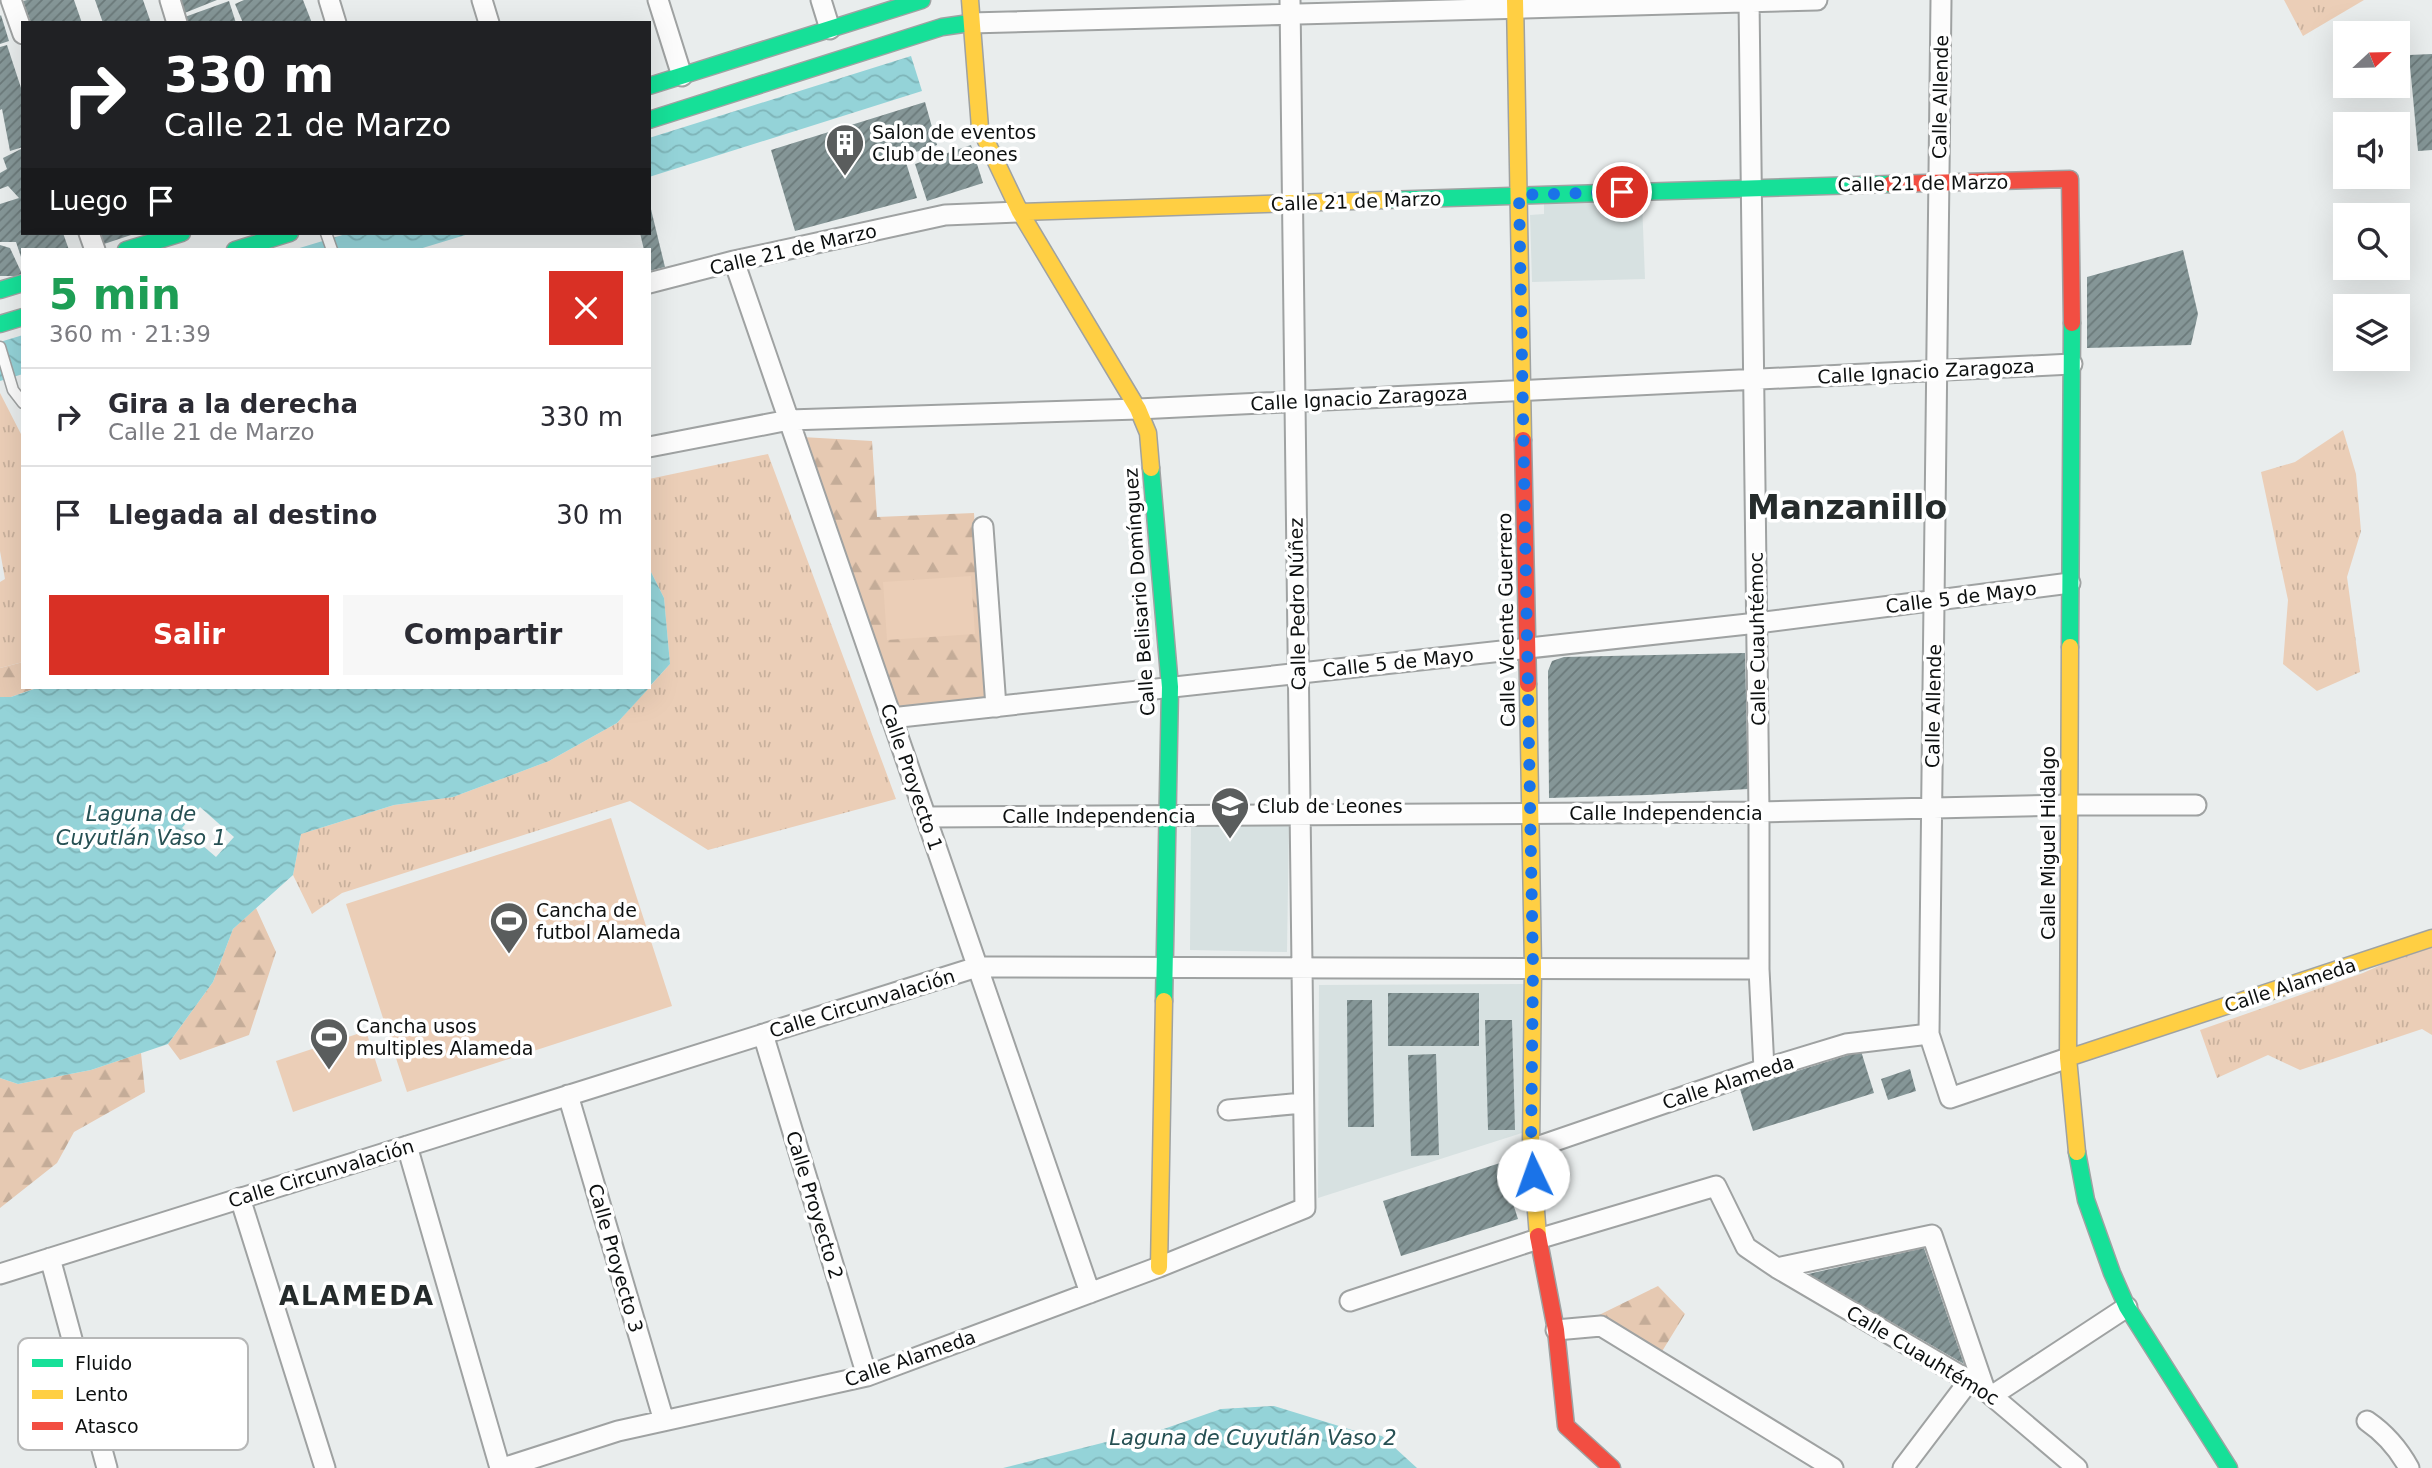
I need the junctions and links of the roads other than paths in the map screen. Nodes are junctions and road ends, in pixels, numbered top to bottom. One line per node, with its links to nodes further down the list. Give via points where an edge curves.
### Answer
1 (11, 0): 18 (street)
2 (170, 0): 14 (street)
3 (329, 0): 15 (street)
4 (482, 0): 16 (street)
5 (658, 0): 21 (street)
6 (821, 0): 19 (street)
7 (922, 0): 19 (street)
8 (970, 0): 17 (street, Calle Belisario Domínguez)
9 (1817, 0): 11 (street)
10 (1941, 0): 26 (street, Calle Allende)
11 (1749, 1): 12 (street); 27 (street, Calle Cuauhtémoc)
12 (1515, 4): 13 (street); 28 (street, Calle Vicente Guerrero)
13 (1291, 7): 17 (street); 29 (street, Calle Pedro Núñez)
14 (176, 21)
15 (335, 21)
16 (488, 21)
17 (970, 23): 20 (street); 22 (street, Calle Belisario Domínguez)
18 (21, 28)
19 (830, 29): 21 (street)
20 (948, 31): 22 (street); 24 (street)
21 (682, 76): 23 (street)
22 (974, 79): 30 (street, Calle Belisario Domínguez, via 979,128)
23 (651, 85)
24 (651, 119)
25 (2070, 179): 26 (street, Calle 21 de Marzo); 42 (street, Calle Miguel Hidalgo)
26 (1939, 181): 27 (street, Calle 21 de Marzo); 43 (street, Calle Allende)
27 (1751, 187): 28 (street, Calle 21 de Marzo); 44 (street, Calle Cuauhtémoc)
28 (1519, 195): 29 (street, Calle 21 de Marzo); 45 (street, Calle Vicente Guerrero)
29 (1293, 203): 30 (street, Calle 21 de Marzo); 47 (street, Calle Pedro Núñez)
30 (1020, 212): 35 (street, Calle 21 de Marzo, via 945,215); 48 (street, Calle Belisario Domínguez)
31 (284, 235): 34 (street)
32 (173, 240): 33 (street)
33 (136, 248)
34 (241, 248)
35 (734, 261): 36 (street, Calle 21 de Marzo); 49 (street, Calle Proyecto 1)
36 (651, 282)
37 (21, 284): 38 (street)
38 (0, 290)
39 (21, 318): 40 (street)
40 (0, 324)
41 (0, 347): 46 (lane, via 13,390)
42 (2072, 364): 43 (street, Calle Ignacio Zaragoza); 52 (street, Calle Miguel Hidalgo)
43 (1937, 370): 44 (street, Calle Ignacio Zaragoza); 53 (street, Calle Allende)
44 (1754, 379): 45 (street, Calle Ignacio Zaragoza); 54 (street, Calle Cuauhtémoc)
45 (1523, 390): 47 (street, Calle Ignacio Zaragoza); 55 (street, Calle Vicente Guerrero)
46 (21, 400)
47 (1295, 401): 48 (street, Calle Ignacio Zaragoza); 56 (street, Calle Pedro Núñez)
48 (1138, 409): 49 (street, Calle Ignacio Zaragoza); 57 (street, Calle Belisario Domínguez, via 1147,433)
49 (789, 420): 50 (street, Calle Ignacio Zaragoza); 59 (street, Calle Proyecto 1)
50 (651, 447)
51 (984, 527): 58 (street)
52 (2070, 583): 53 (street, Calle 5 de Mayo); 60 (street, Calle Miguel Hidalgo)
53 (1934, 601): 54 (street, Calle 5 de Mayo); 62 (street, Calle Allende)
54 (1757, 623): 55 (street, Calle 5 de Mayo); 63 (street, Calle Cuauhtémoc)
55 (1527, 648): 56 (street, Calle 5 de Mayo); 64 (street, Calle Vicente Guerrero)
56 (1298, 674): 57 (street, Calle 5 de Mayo); 65 (street, Calle Pedro Núñez)
57 (1170, 687): 58 (street, Calle 5 de Mayo); 66 (street, Calle Belisario Domínguez)
58 (996, 707): 59 (street, Calle 5 de Mayo)
59 (891, 718): 67 (street, Calle Proyecto 1)
60 (2069, 805): 61 (street, Calle Independencia); 62 (street, Calle Independencia); 76 (street, Calle Miguel Hidalgo)
61 (2196, 805)
62 (1932, 808): 63 (street, Calle Independencia); 75 (street, Calle Allende)
63 (1759, 813): 64 (street, Calle Independencia); 73 (street, Calle Cuauhtémoc)
64 (1530, 814): 65 (street, Calle Independencia); 72 (street, Calle Vicente Guerrero)
65 (1300, 815): 66 (street, Calle Independencia); 71 (street, Calle Pedro Núñez)
66 (1168, 816): 67 (street, Calle Independencia); 70 (street, Calle Belisario Domínguez)
67 (926, 817): 69 (street, Calle Proyecto 1)
68 (2432, 938): 76 (street, Calle Alameda)
69 (977, 967): 70 (street, Calle Circunvalación); 74 (street, Calle Circunvalación); 90 (street, Calle Proyecto 1)
70 (1165, 967): 71 (street, Calle Circunvalación); 87 (street, Calle Belisario Domínguez)
71 (1302, 968): 72 (street, Calle Circunvalación); 79 (street, Calle Pedro Núñez)
72 (1533, 968): 73 (street, Calle Circunvalación); 82 (street, Calle Vicente Guerrero)
73 (1759, 969): 77 (street, Calle Cuauhtémoc)
74 (763, 1034): 78 (street, Calle Circunvalación); 95 (street, Calle Proyecto 2)
75 (1929, 1034): 76 (street, Calle Allende, via 1950,1098); 77 (street, Calle Alameda, via 1846,1044)
76 (2068, 1058): 92 (street, Calle Miguel Hidalgo, via 2074,1133 2086,1199)
77 (1764, 1069): 82 (street, Calle Alameda)
78 (568, 1095): 81 (street, Calle Circunvalación); 97 (street, Calle Proyecto 3)
79 (1303, 1103): 80 (street); 84 (street, Calle Pedro Núñez)
80 (1228, 1110)
81 (407, 1146): 83 (street, Calle Circunvalación); 103 (street)
82 (1531, 1149): 85 (street, Calle Vicente Guerrero)
83 (240, 1198): 86 (street, Calle Circunvalación); 102 (street)
84 (1305, 1208): 87 (street, Calle Alameda)
85 (1538, 1239): 88 (street, Calle Cuauhtémoc, via 1716,1186 1746,1247); 91 (street); 93 (street, Calle Vicente Guerrero)
86 (50, 1258): 89 (street, Calle Circunvalación); 94 (street)
87 (1159, 1267): 90 (street, Calle Alameda)
88 (1777, 1268): 96 (street, Calle Cuauhtémoc); 96 (street, via 1932,1235)
89 (0, 1274)
90 (1090, 1293): 95 (street, Calle Alameda)
91 (1350, 1301)
92 (2127, 1307): 96 (street); 107 (street, Calle Miguel Hidalgo)
93 (1556, 1330): 100 (street, Calle Vicente Guerrero, via 1566,1426); 104 (street, via 1601,1326)
94 (72, 1338)
95 (867, 1376): 97 (street, Calle Alameda)
96 (1982, 1389): 105 (street); 106 (street, Calle Cuauhtémoc)
97 (664, 1421): 103 (street, Calle Alameda)
98 (2367, 1421): 108 (street, via 2382,1431)
99 (102, 1450): 101 (street)
100 (1612, 1467)
101 (107, 1468)
102 (325, 1468)
103 (501, 1468)
104 (1833, 1468)
105 (1903, 1468)
106 (2077, 1468)
107 (2229, 1468)
108 (2409, 1468)

